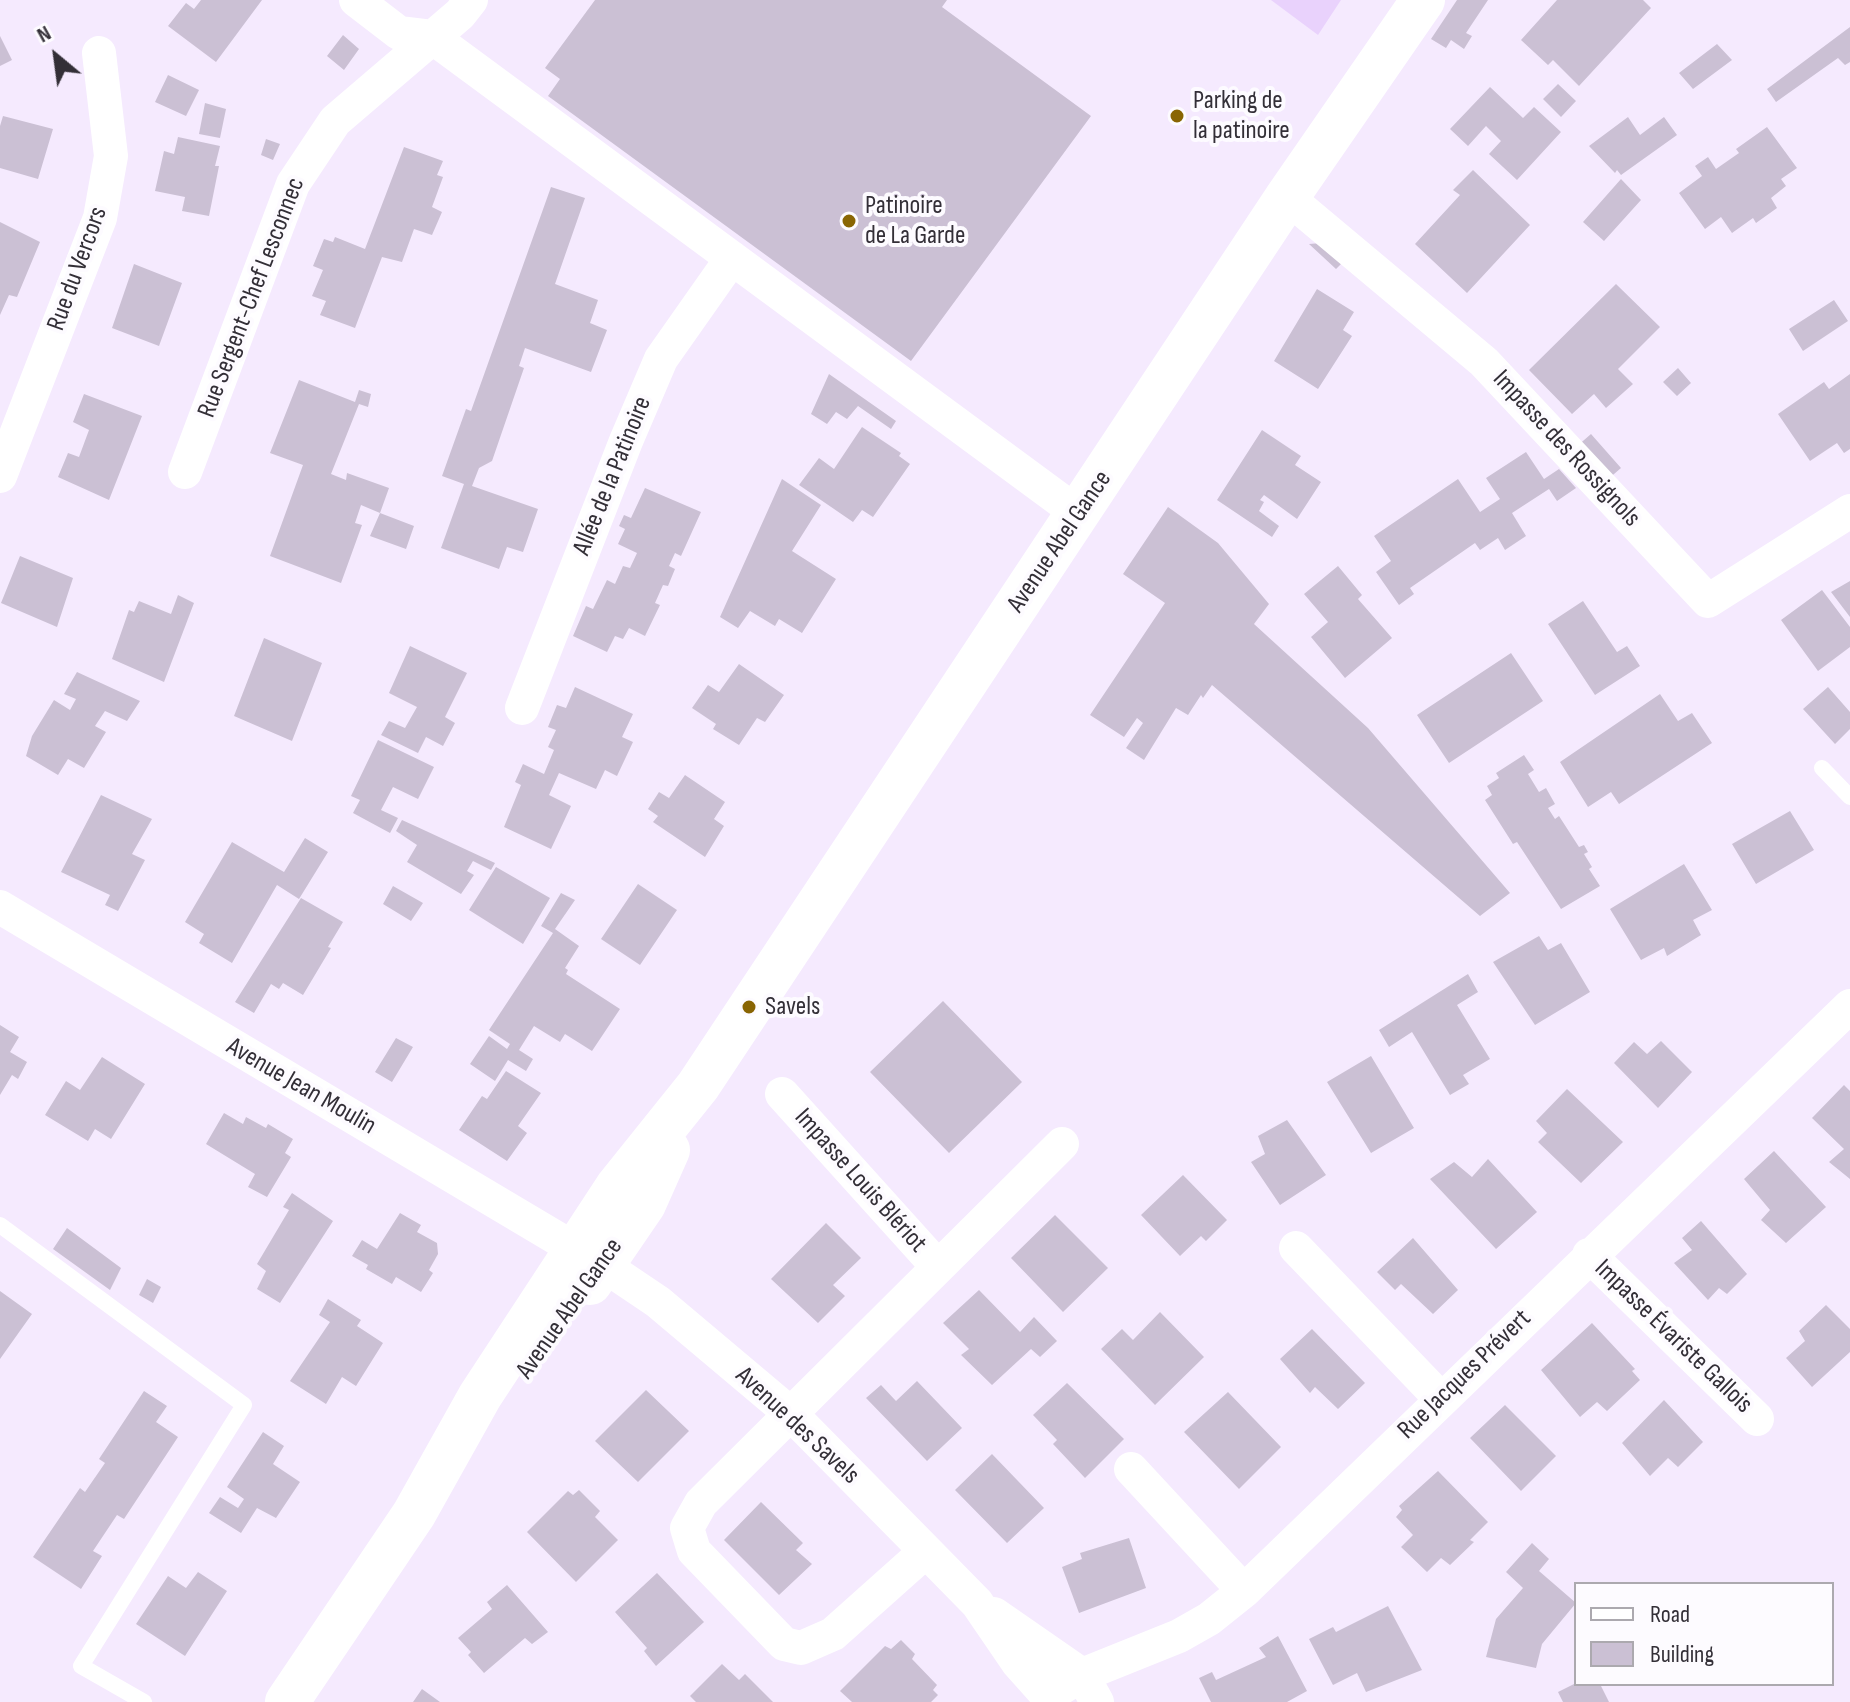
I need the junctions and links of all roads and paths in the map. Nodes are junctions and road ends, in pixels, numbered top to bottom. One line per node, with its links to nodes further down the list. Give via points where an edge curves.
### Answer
1 (356, 0): 4 (street, via 399,33)
2 (471, 0): 4 (street, Rue Sergent-Chef Lesconnec)
3 (1423, 0): 6 (main road, Avenue Abel Gance)
4 (432, 37): 7 (street); 8 (street, Rue Sergent-Chef Lesconnec, via 335,121 293,184)
5 (99, 53): 9 (street, Rue du Vercors, via 111,156 100,218)
6 (1287, 197): 10 (street, Impasse des Rossignols, via 1484,362 1708,601); 11 (main road, Avenue Abel Gance)
7 (732, 258): 11 (street); 12 (street, Allée de la Patinoire, via 661,359)
8 (185, 472)
9 (0, 476)
10 (1850, 511)
11 (1079, 514): 22 (main road, Avenue Abel Gance, via 698,1086 644,1204)
12 (522, 708)
13 (1822, 768): 14 (lane)
14 (1850, 797)
15 (0, 907): 22 (street, Avenue Jean Moulin)
16 (1847, 1015): 21 (street, Rue Jacques Prévert)
17 (782, 1094): 23 (street, Impasse Louis Blériot)
18 (1062, 1144): 23 (street, Impasse Louis Blériot)
19 (0, 1225): 33 (lane, via 244,1405 81,1666)
20 (1296, 1248): 24 (street)
21 (1589, 1255): 24 (street, Rue Jacques Prévert); 26 (street, Impasse Évariste Gallois)
22 (589, 1258): 25 (street, Avenue des Savels, via 658,1302); 34 (main road, Avenue Abel Gance, via 556,1336 414,1514)
23 (938, 1267): 25 (street, Impasse Louis Blériot)
24 (1441, 1399): 29 (street, Rue Jacques Prévert)
25 (791, 1414): 28 (street, Avenue des Savels); 28 (street, Impasse Louis Blériot, via 701,1503 687,1528 694,1551 784,1644 801,1648 833,1634)
26 (1757, 1419)
27 (1131, 1469): 29 (street)
28 (926, 1551): 30 (street, Avenue des Savels)
29 (1244, 1591): 31 (street, Rue Jacques Prévert, via 1209,1619)
30 (977, 1603): 31 (street, Avenue des Savels); 32 (street, Avenue des Savels)
31 (1089, 1688): 32 (street, Rue Jacques Prévert)
32 (1050, 1699)
33 (144, 1702)
34 (287, 1702)

